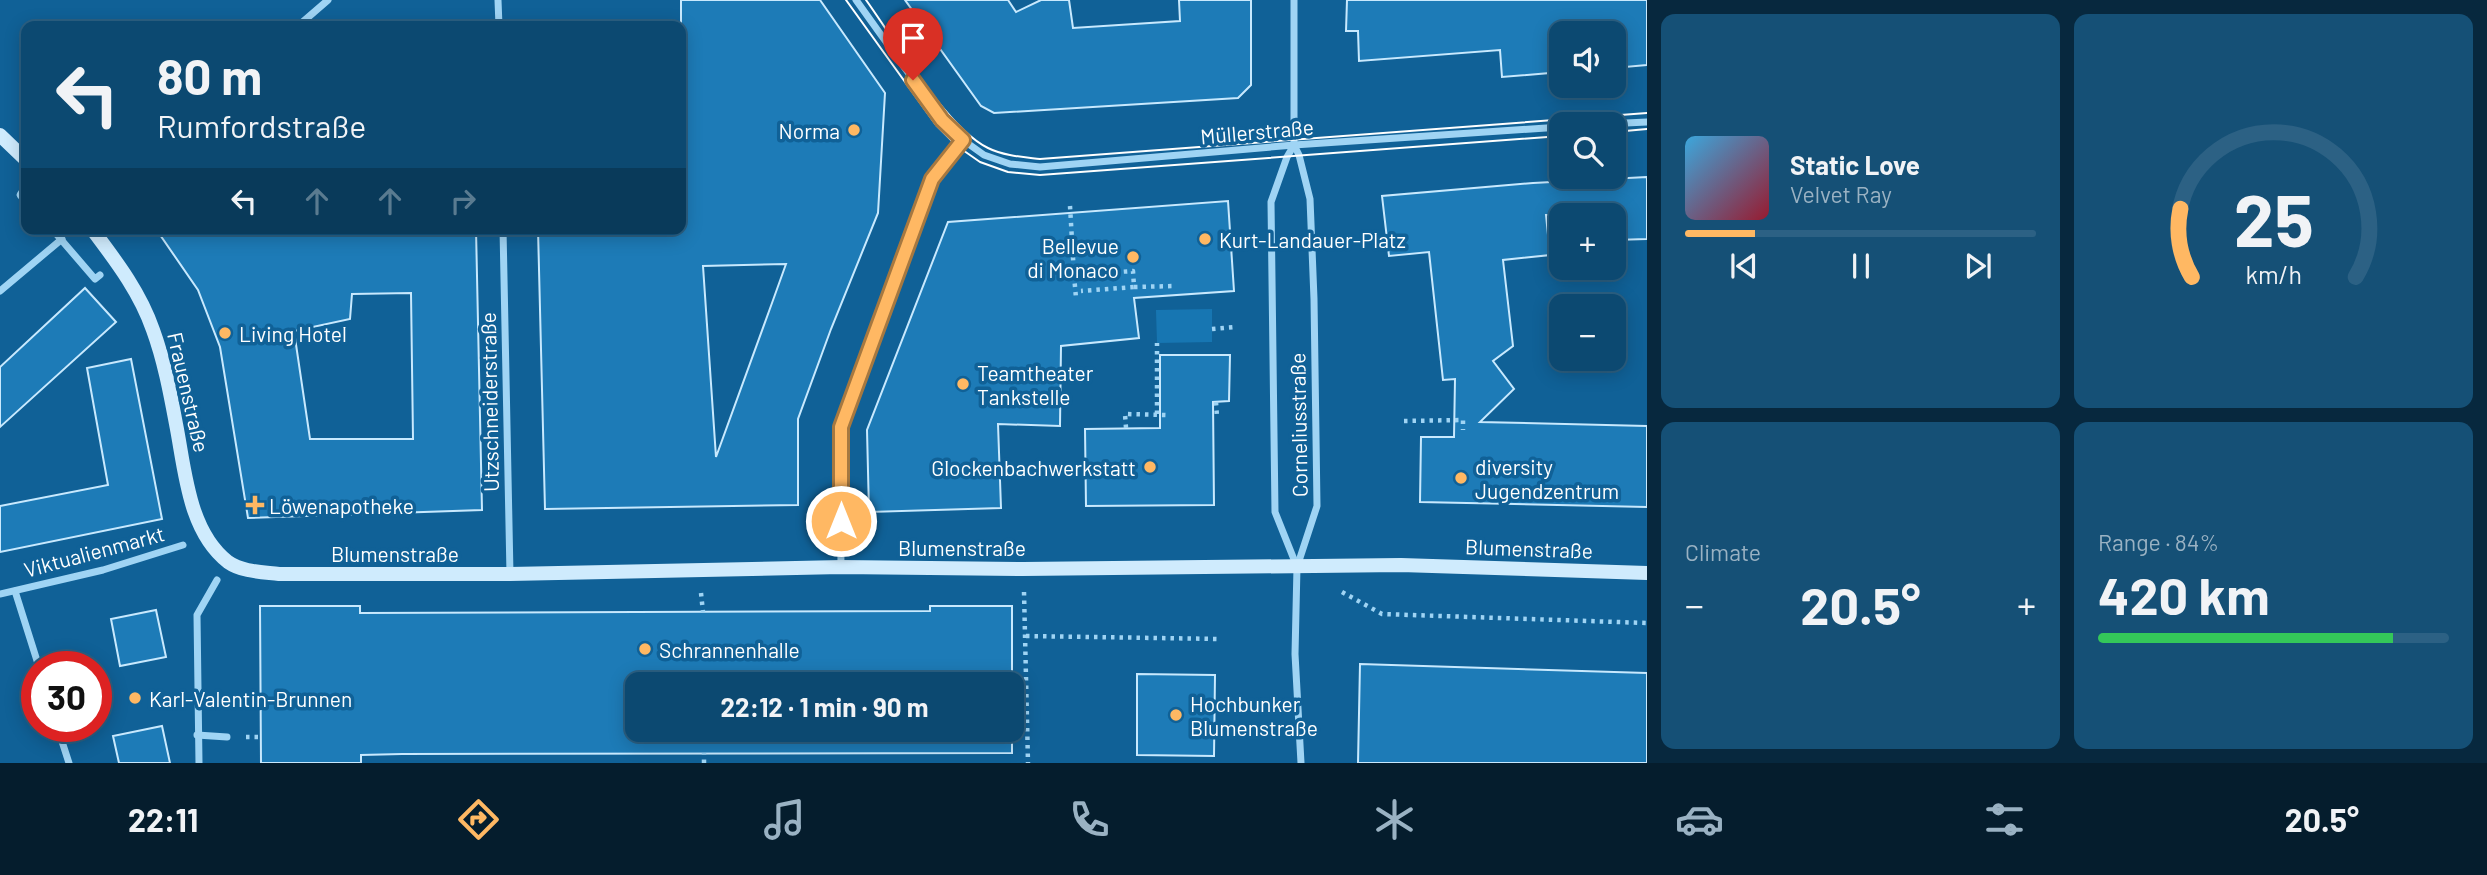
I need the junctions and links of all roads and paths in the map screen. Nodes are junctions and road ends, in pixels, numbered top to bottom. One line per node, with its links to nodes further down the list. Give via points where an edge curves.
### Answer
1 (328, 0): 5 (street)
2 (498, 0): 6 (street)
3 (856, 0): 11 (street, Müllerstraße, via 942,120)
4 (1294, 0): 12 (street, Corneliusstraße)
5 (304, 21)
6 (499, 21)
7 (1647, 122): 8 (street)
8 (1626, 123)
9 (1549, 128): 12 (street, Müllerstraße)
10 (0, 135): 13 (main road)
11 (963, 140): 12 (street, Müllerstraße, via 984,155 1040,167); 38 (street, via 932,179 841,427)
12 (1294, 145): 39 (street, Corneliusstraße, via 1310,199 1317,506); 39 (street, Corneliusstraße, via 1271,202 1275,512)
13 (21, 155)
14 (1070, 206): 20 (path)
15 (58, 235): 18 (street)
16 (97, 235): 36 (main road, Frauenstraße, via 129,278 153,328 167,375 192,505)
17 (503, 235): 42 (street, Utzschneiderstraße)
18 (62, 239): 19 (street, via 95,279); 23 (street)
19 (100, 275)
20 (1074, 275): 22 (path, via 1133,271); 25 (path)
21 (1175, 286): 22 (path)
22 (1134, 287): 24 (path)
23 (0, 291)
24 (1082, 291)
25 (1076, 298)
26 (1235, 327): 27 (path)
27 (1212, 329)
28 (1157, 343): 30 (path)
29 (1216, 402): 32 (path)
30 (1157, 414): 31 (path); 34 (path, via 1125,414)
31 (1167, 415)
32 (1217, 417)
33 (1404, 421): 35 (path, via 1463,420)
34 (1126, 428)
35 (1463, 430)
36 (206, 536): 42 (main road, Blumenstraße, via 230,564 250,571)
37 (183, 545): 44 (street, Viktualienmarkt)
38 (841, 567): 40 (main road, Blumenstraße); 42 (main road, Blumenstraße)
39 (1297, 567): 40 (main road, Blumenstraße); 41 (main road, Blumenstraße, via 1401,565); 59 (street, via 1294,654)
40 (1023, 569): 48 (path)
41 (1647, 573)
42 (510, 574)
43 (217, 580): 51 (street, via 197,615)
44 (15, 591): 45 (street, Viktualienmarkt); 50 (street, Viktualienmarkt)
45 (0, 594)
46 (1382, 614): 47 (path)
47 (1647, 622)
48 (1026, 636): 49 (path); 58 (path)
49 (1221, 639)
50 (34, 651)
51 (197, 735): 52 (street); 56 (street)
52 (227, 737)
53 (63, 742): 55 (street)
54 (704, 753): 57 (path)
55 (69, 763)
56 (199, 763)
57 (704, 763)
58 (1028, 763)
59 (1301, 763)

